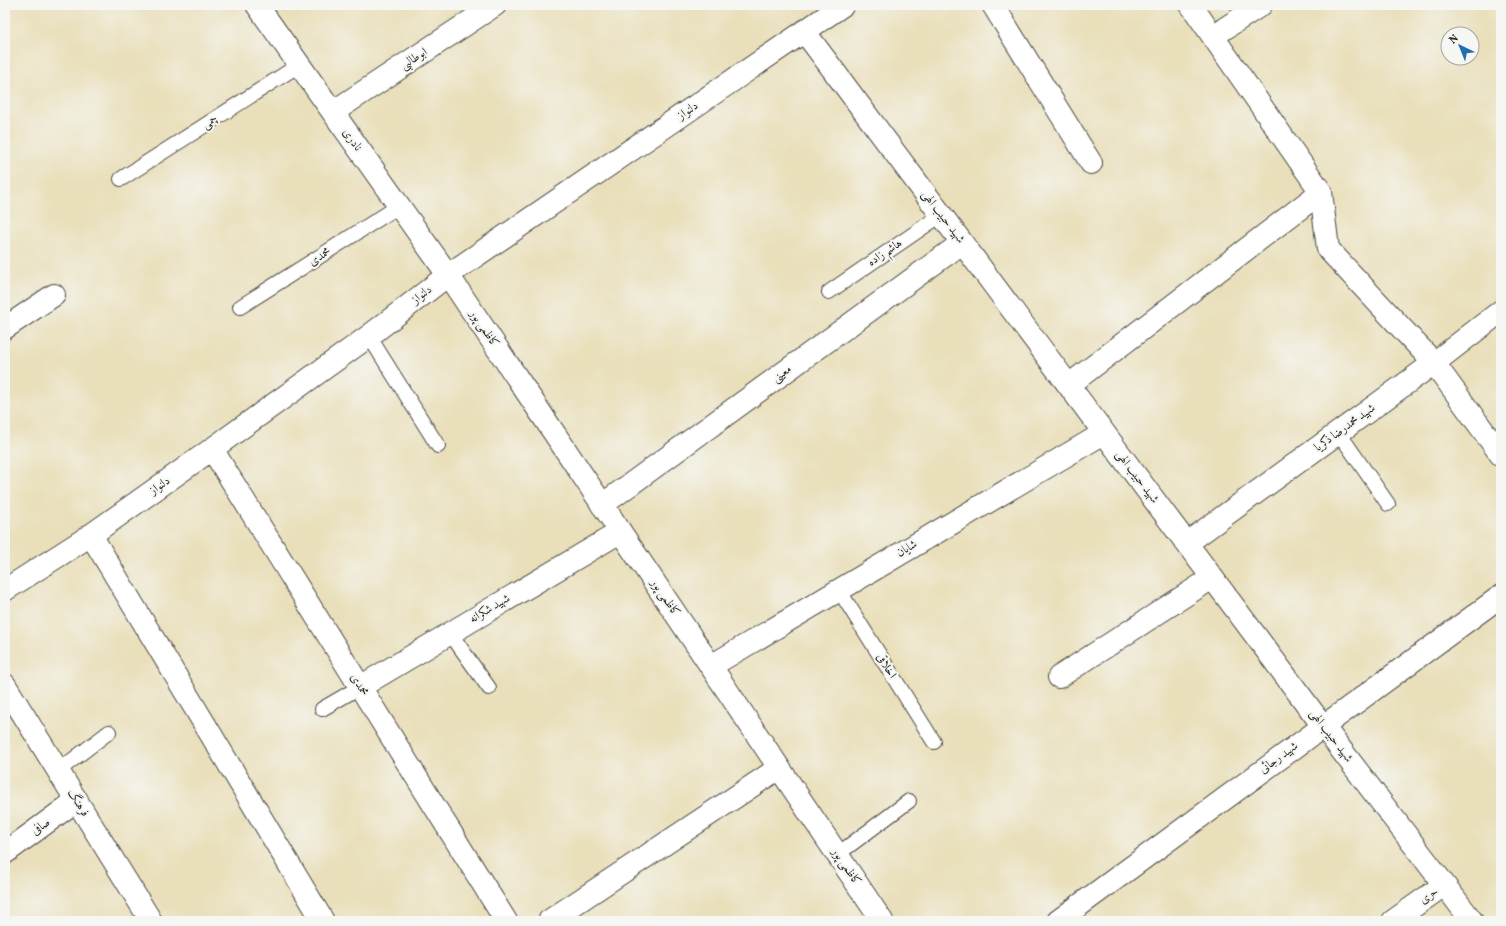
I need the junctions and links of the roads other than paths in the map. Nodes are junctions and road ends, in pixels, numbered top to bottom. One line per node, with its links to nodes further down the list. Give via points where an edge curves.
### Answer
1 (257, 5): 9 (street, نادری)
2 (495, 5): 10 (street, ابوطالبی)
3 (842, 5): 7 (street, دلنواز)
4 (993, 5): 11 (street)
5 (1191, 5): 8 (street)
6 (1260, 5): 8 (street)
7 (804, 31): 15 (street, شهید حبیب الهی); 17 (street, دلنواز)
8 (1213, 36): 13 (street)
9 (299, 64): 10 (street, نادری); 12 (lane, چمی)
10 (333, 112): 14 (street, نادری)
11 (1091, 163)
12 (121, 179)
13 (1321, 192): 24 (street, via 1328,249); 25 (street)
14 (399, 206): 17 (street, نادری); 20 (lane, محمدی)
15 (941, 215): 16 (street, شهید حبیب الهی); 18 (lane, هاشم زاده)
16 (962, 243): 25 (street, شهید حبیب الهی); 31 (street, معینی)
17 (448, 275): 23 (street, دلنواز); 31 (street, کاظمی پور)
18 (829, 292)
19 (54, 295): 22 (street)
20 (240, 307)
21 (1501, 311): 24 (street, شهید محمدرضا ذکریا)
22 (5, 328)
23 (369, 336): 28 (lane); 29 (street, دلنواز)
24 (1434, 363): 27 (street, شهید محمدرضا ذکریا); 30 (street)
25 (1069, 386): 26 (street, شهید حبیب الهی)
26 (1104, 433): 35 (street, شهید حبیب الهی); 38 (street, شایان)
27 (1339, 433): 32 (lane); 35 (street, شهید محمدرضا ذکریا)
28 (438, 446)
29 (212, 449): 34 (street, دلنواز); 44 (street, محمدی)
30 (1501, 455)
31 (602, 504): 33 (street, کاظمی پور)
32 (1388, 504)
33 (620, 532): 40 (street, شهید شکرانه); 41 (street, کاظمی پور)
34 (91, 535): 37 (street, دلنواز); 58 (street)
35 (1187, 543): 36 (street, شهید حبیب الهی)
36 (1212, 578): 42 (street); 47 (street, شهید حبیب الهی)
37 (5, 590)
38 (839, 590): 41 (street, شایان); 49 (lane, اخلاقی)
39 (1501, 596): 47 (street, شهید رجائی)
40 (450, 633): 44 (street, شهید شکرانه); 45 (lane)
41 (711, 666): 50 (street, کاظمی پور)
42 (1059, 676)
43 (5, 685): 51 (street, فرهنگ)
44 (360, 687): 46 (lane); 59 (street, محمدی)
45 (489, 688)
46 (322, 709)
47 (1323, 726): 56 (street, شهید حبیب الهی); 62 (street, شهید رجائی)
48 (108, 732): 51 (lane)
49 (934, 742)
50 (779, 768): 55 (street, کاظمی پور); 60 (street)
51 (58, 771): 52 (street, فرهنگ)
52 (77, 800): 54 (street, صافی); 57 (street, فرهنگ)
53 (909, 801): 55 (lane)
54 (5, 853)
55 (838, 854): 61 (street, کاظمی پور)
56 (1444, 885): 63 (street, حری); 64 (street, شهید حبیب الهی)
57 (151, 921)
58 (323, 921)
59 (506, 921)
60 (549, 921)
61 (882, 921)
62 (1058, 921)
63 (1393, 921)
64 (1472, 921)

